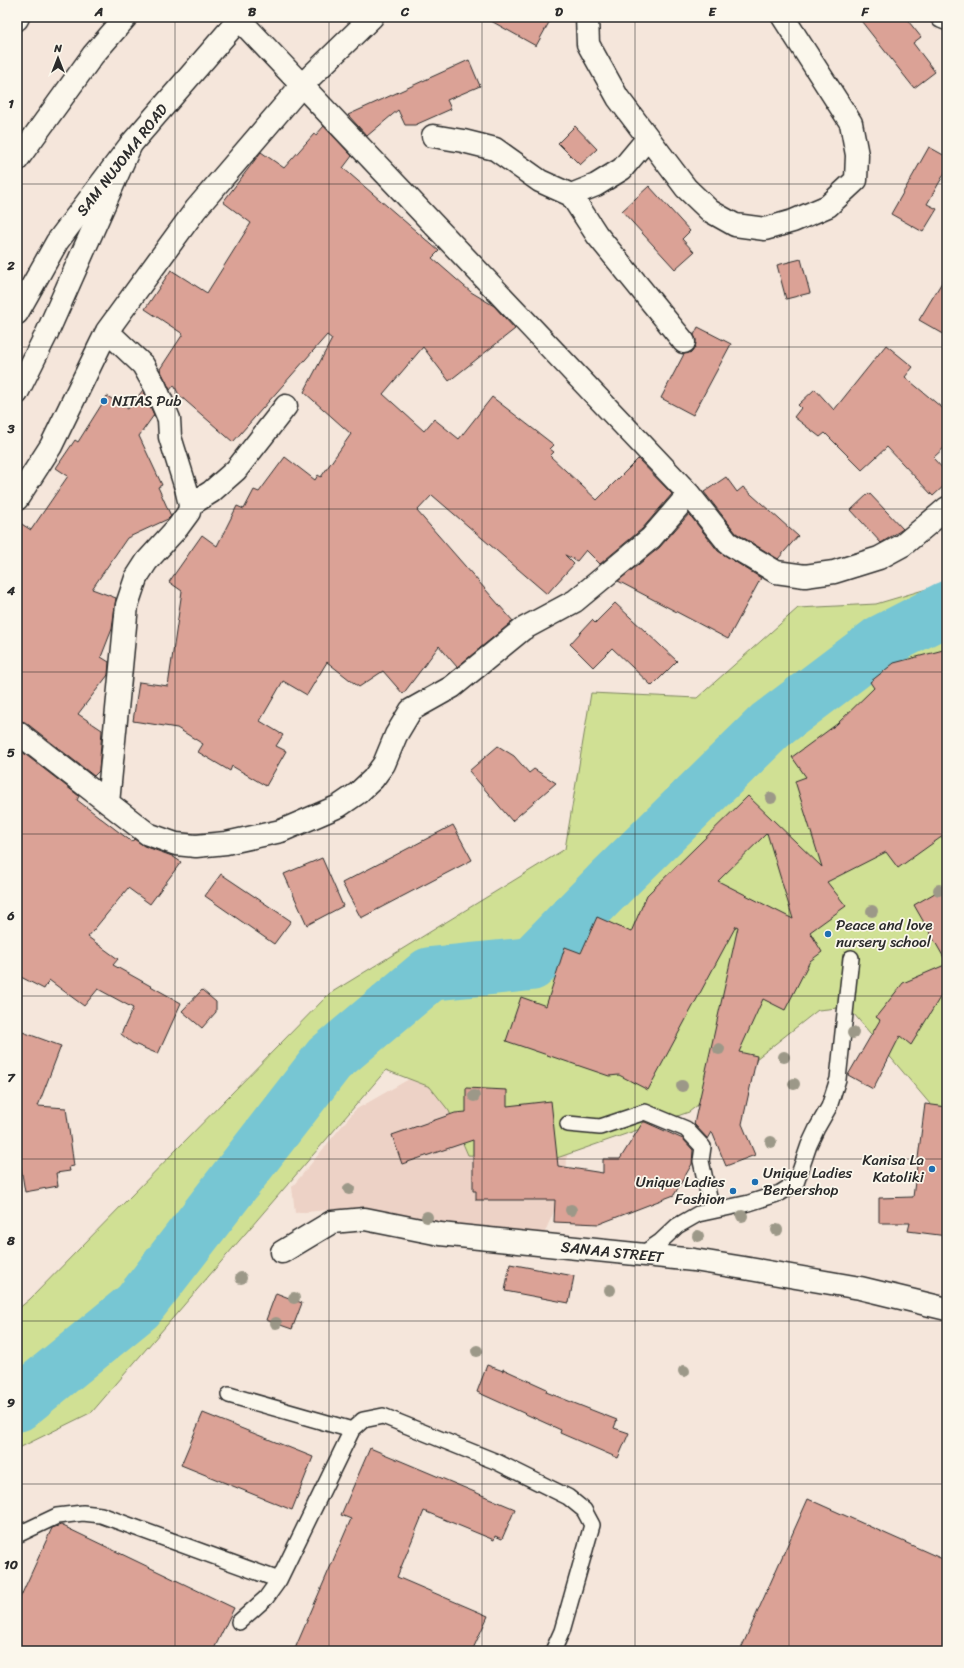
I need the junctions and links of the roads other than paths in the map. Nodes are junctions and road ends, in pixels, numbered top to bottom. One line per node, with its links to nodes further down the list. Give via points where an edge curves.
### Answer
1 (126, 17): 12 (main road, via 93,55)
2 (372, 17): 8 (main road)
3 (587, 17): 10 (main road, via 588,44 618,98)
4 (783, 17): 10 (main road, via 851,123 857,155 856,180 828,206 793,221 765,229 735,225 710,211 686,188)
5 (942, 17): 7 (main road)
6 (240, 18): 8 (main road); 11 (main road, SAM NUJOMA ROAD)
7 (947, 19)
8 (302, 84): 15 (main road, via 196,209); 19 (main road)
9 (433, 136): 13 (main road, via 495,149 540,180)
10 (648, 138): 13 (main road, via 622,169 596,186)
11 (132, 144): 14 (main road, SAM NUJOMA ROAD, via 57,242); 17 (main road, via 47,333)
12 (17, 160)
13 (571, 195): 16 (main road, via 597,235)
14 (17, 313)
15 (107, 331): 20 (main road, via 51,446); 21 (main road, via 143,365 155,386 169,418 170,437)
16 (684, 342)
17 (17, 393)
18 (286, 406): 21 (main road, via 236,470 211,492)
19 (689, 494): 22 (main road, via 728,543 776,572 805,576 834,572 879,558 903,545); 24 (main road, via 651,538 575,601 523,629 452,687 411,710 396,735 384,764 373,779 339,806 281,831 226,843 196,846 176,844 148,834)
20 (17, 499)
21 (190, 505): 24 (main road, via 189,512 178,527 147,561 136,578 127,605)
22 (947, 508)
23 (17, 732): 24 (main road)
24 (108, 804)
25 (851, 958): 27 (lane, via 838,1079 829,1107 809,1145 796,1184 771,1196)
26 (568, 1124): 27 (lane, via 600,1127 645,1112 686,1129 703,1147 701,1161)
27 (712, 1211): 29 (lane, via 698,1214 677,1226)
28 (282, 1252): 29 (main road, SANAA STREET, via 332,1222 365,1219 440,1234)
29 (641, 1255): 30 (main road, SANAA STREET, via 744,1268 860,1288)
30 (947, 1309)
31 (229, 1395): 32 (lane)
32 (352, 1430): 34 (lane); 36 (lane, via 364,1420 383,1416 497,1462 568,1497 584,1510 592,1525 562,1631)
33 (17, 1535): 34 (lane, via 57,1516 101,1514)
34 (279, 1580): 35 (lane, via 266,1598)
35 (239, 1622)
36 (553, 1651)

